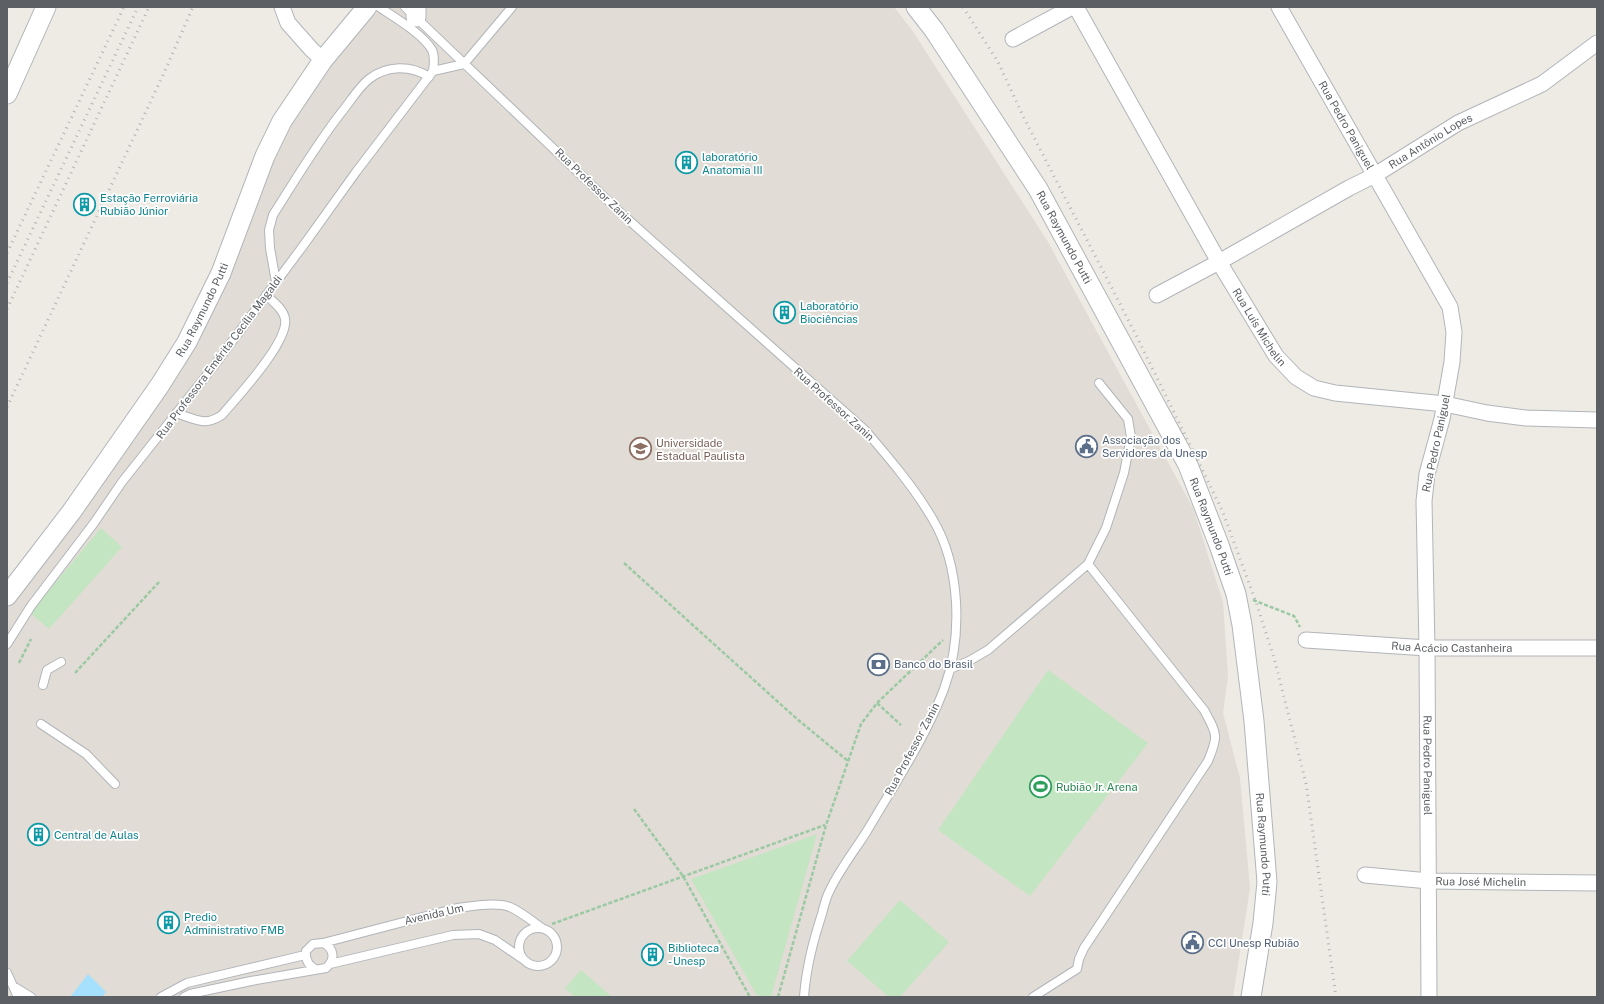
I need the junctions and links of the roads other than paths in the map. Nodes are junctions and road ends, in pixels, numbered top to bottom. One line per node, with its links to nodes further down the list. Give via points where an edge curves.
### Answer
1 (46, 7): 16 (street)
2 (282, 7): 13 (street, via 288,23)
3 (367, 7): 13 (street, Rua Raymundo Putti)
4 (379, 7): 15 (lane, via 404,24 432,50 434,60)
5 (512, 7): 14 (lane)
6 (916, 7): 54 (street, Rua Raymundo Putti, via 934,30 1041,195 1188,465 1236,594 1254,721 1267,882 1264,924)
7 (1072, 7): 11 (street)
8 (1076, 7): 18 (street, Rua Luís Michelin)
9 (1279, 7): 17 (street, Rua Pedro Paniguel)
10 (413, 10): 14 (lane, Rua Professor Zanin)
11 (1013, 39)
12 (1597, 43): 17 (street, Rua Antônio Lopes, via 1542,84 1458,123)
13 (323, 60): 27 (street, Rua Raymundo Putti, via 282,121 265,156 221,272 187,342 72,511)
14 (464, 64): 15 (lane); 33 (lane, Rua Professor Zanin, via 623,215 865,430 900,470 933,519 949,558 956,593 956,628)
15 (431, 74): 19 (lane, Rua Professora Emérita Cecília Magaldi); 19 (lane, via 406,68 379,73 359,89 322,136 273,215 269,230)
16 (7, 94)
17 (1375, 175): 18 (street, Rua Antônio Lopes); 23 (street, Rua Pedro Paniguel, via 1450,307 1454,332)
18 (1219, 262): 21 (street, Rua Antônio Lopes); 23 (street, Rua Luís Michelin, via 1276,356 1296,377 1314,388 1335,393)
19 (276, 282): 20 (lane, Rua Professora Emérita Cecília Magaldi)
20 (266, 295): 24 (lane, Rua Professora Emérita Cecília Magaldi); 24 (lane, via 283,312 285,319 284,329 269,358 222,415 213,422)
21 (1157, 295)
22 (1099, 383): 26 (lane, via 1128,419 1131,436 1124,473 1106,528)
23 (1445, 404): 25 (street, Rua Luís Michelin, via 1526,418); 30 (street, Rua Pedro Paniguel, via 1426,474 1424,501)
24 (176, 413): 29 (lane, Rua Professora Emérita Cecília Magaldi, via 31,606)
25 (1597, 420)
26 (1088, 564): 33 (lane, via 988,650); 53 (lane, via 1204,710 1215,729 1215,743 1208,761 1084,948 1077,969)
27 (7, 596)
28 (1306, 640): 30 (street, Rua Acácio Castanheira)
29 (7, 644)
30 (1427, 648): 31 (street, Rua Acácio Castanheira); 38 (street, Rua Pedro Paniguel)
31 (1597, 648)
32 (61, 662): 34 (lane, via 47,670)
33 (950, 669): 52 (lane, Rua Professor Zanin, via 928,725 888,796 829,890 808,968)
34 (43, 685)
35 (41, 724): 36 (lane, via 86,754)
36 (114, 784)
37 (1365, 875): 38 (street, Rua José Michelin)
38 (1429, 881): 39 (street, Rua José Michelin); 55 (street, Rua Pedro Paniguel)
39 (1597, 883)
40 (542, 928): 41 (lane, Avenida Um, via 510,907 475,905); 43 (lane, via 529,929 520,939 520,952); 43 (lane, via 548,930 556,939 554,958 537,966)
41 (323, 942): 42 (lane, via 309,947); 44 (lane, via 333,954)
42 (306, 955): 45 (lane, via 306,961); 50 (lane, via 186,983)
43 (527, 962): 44 (lane, via 495,940 479,934 454,936)
44 (330, 964): 45 (lane, via 321,970)
45 (315, 969): 51 (lane, via 220,987)
46 (7, 973): 47 (lane)
47 (10, 987): 48 (lane); 49 (lane)
48 (18, 997)
49 (31, 997)
50 (161, 997)
51 (184, 997)
52 (804, 997)
53 (1033, 997)
54 (1251, 997)
55 (1429, 997)

